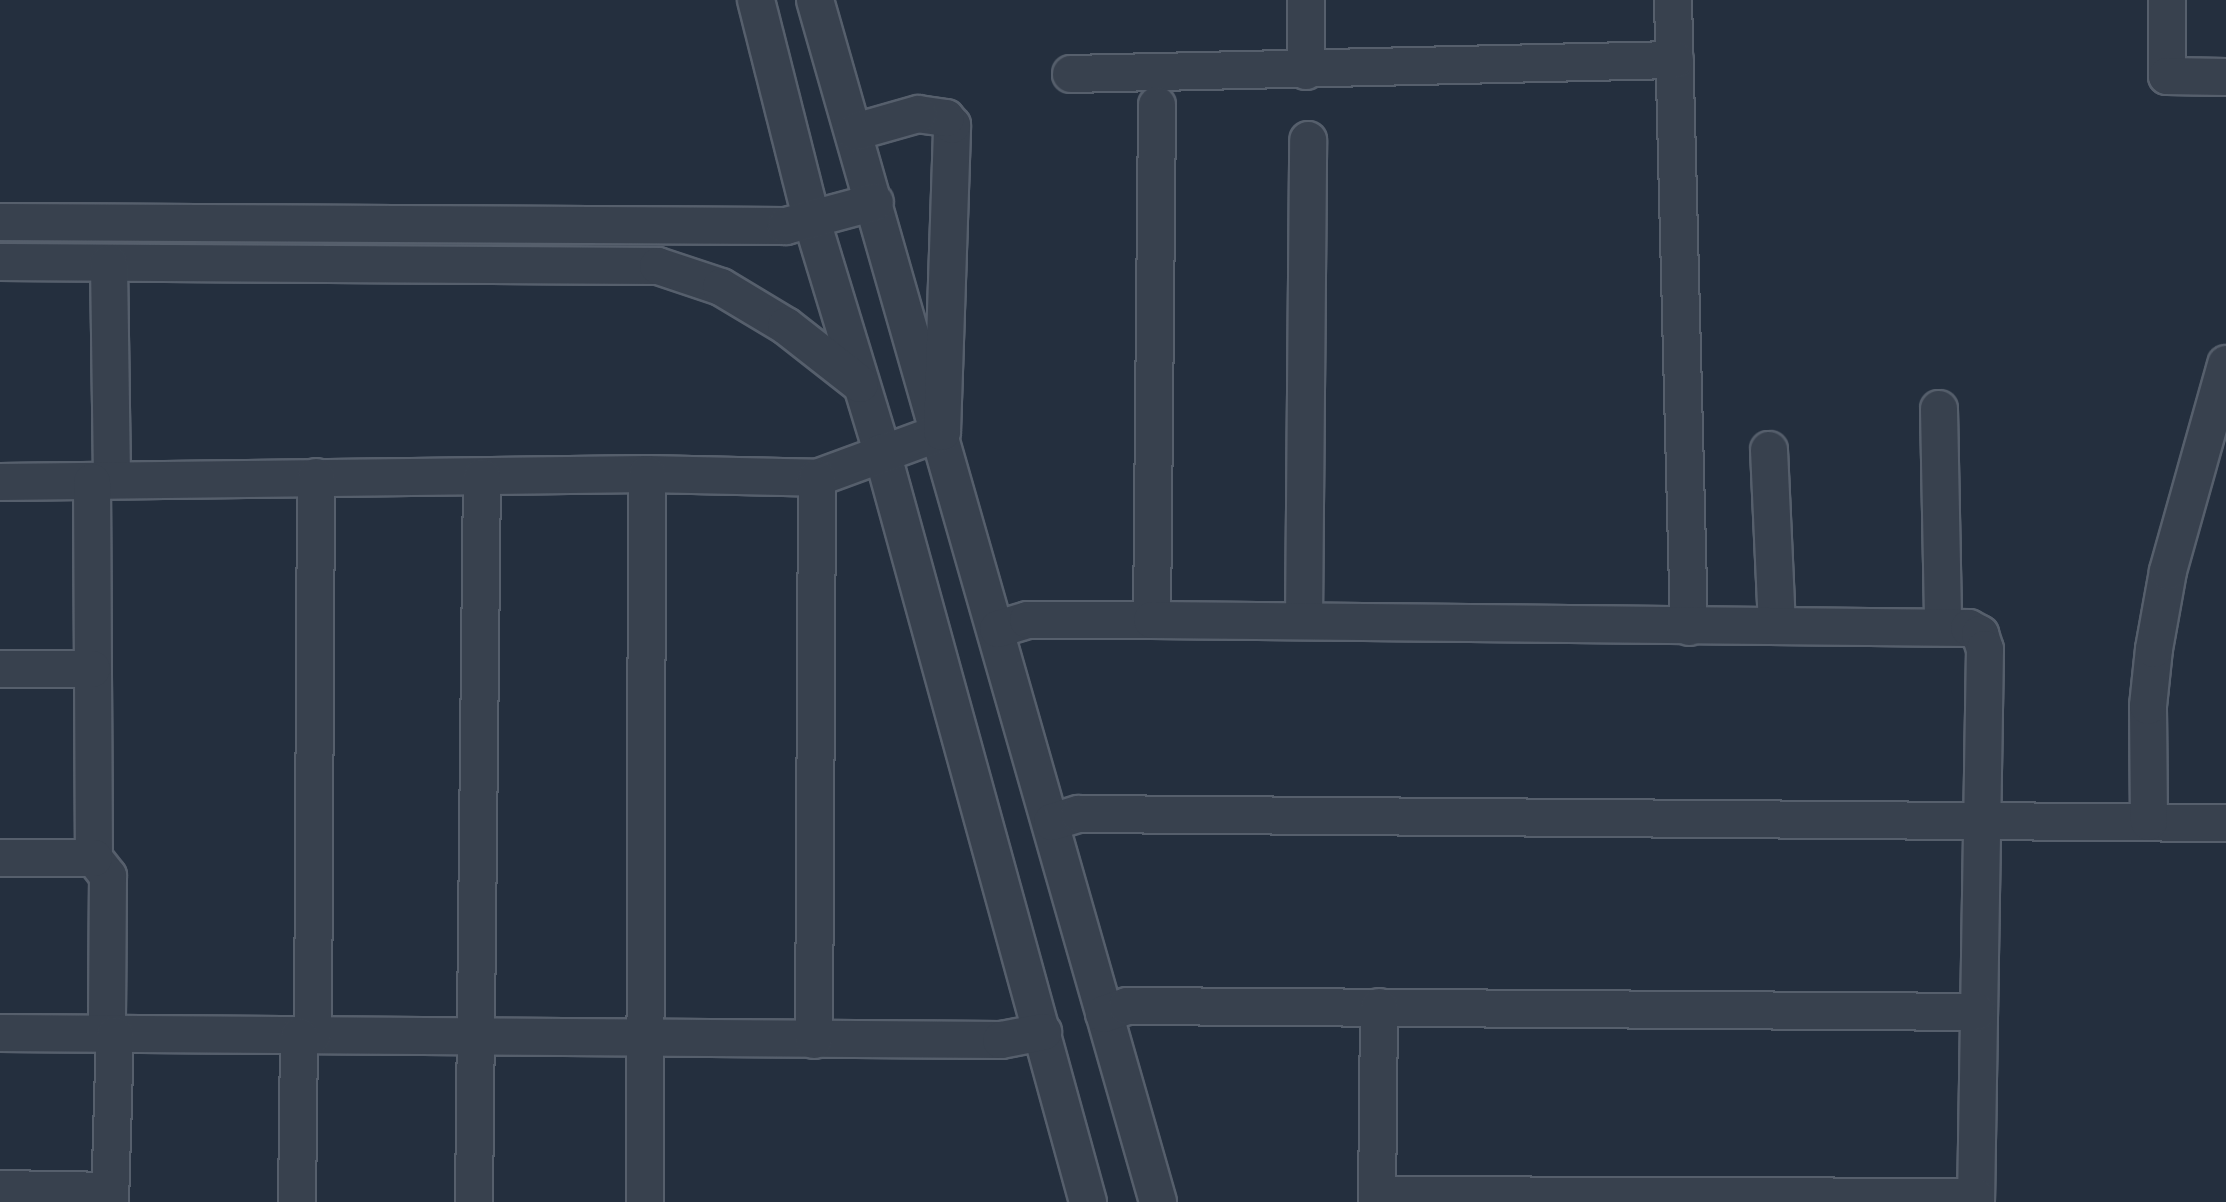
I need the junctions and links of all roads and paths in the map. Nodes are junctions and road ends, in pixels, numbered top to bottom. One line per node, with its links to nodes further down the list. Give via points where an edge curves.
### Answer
1 (756, 0): 14 (street)
2 (815, 0): 11 (street)
3 (1306, 0): 7 (street)
4 (1673, 0): 6 (street)
5 (2167, 0): 9 (street, via 2167,76)
6 (1675, 60): 7 (street); 37 (street)
7 (1306, 71): 8 (street)
8 (1071, 74)
9 (2226, 77)
10 (1157, 105): 34 (street)
11 (855, 132): 13 (street); 25 (street, via 918,114 946,118 952,125)
12 (1308, 140): 35 (street)
13 (875, 202): 14 (street); 25 (street)
14 (812, 221): 17 (street); 23 (street)
15 (0, 222): 16 (street)
16 (479, 224): 17 (street); 20 (street)
17 (682, 227): 21 (street)
18 (0, 262): 19 (street)
19 (109, 263): 20 (street); 32 (street)
20 (478, 263): 21 (street, via 634,263)
21 (681, 272): 23 (street, via 721,287 786,326)
22 (2226, 364): 44 (street, via 2168,571 2157,633 2148,706)
23 (860, 384): 27 (street)
24 (1939, 409): 38 (street)
25 (942, 432): 27 (street); 39 (street)
26 (1769, 450): 36 (street)
27 (882, 452): 31 (street); 51 (street)
28 (647, 474): 30 (street); 31 (street); 56 (street)
29 (316, 477): 30 (street); 32 (street); 54 (street)
30 (482, 477): 55 (street)
31 (817, 478): 57 (street)
32 (102, 480): 33 (street); 41 (street)
33 (0, 482)
34 (1152, 620): 35 (street); 39 (street, via 1028,620)
35 (1304, 621): 37 (street)
36 (1777, 625): 37 (street); 38 (street)
37 (1689, 627)
38 (1943, 627): 42 (street, via 1969,628 1980,634 1985,649)
39 (998, 629): 43 (street)
40 (0, 669): 41 (street)
41 (92, 669): 47 (street)
42 (1981, 819): 43 (street, via 1079,814); 44 (street); 49 (street)
43 (1052, 822): 50 (street)
44 (2149, 822): 45 (street)
45 (2226, 823)
46 (0, 858): 47 (street)
47 (94, 858): 53 (street, via 108,876)
48 (1379, 1007): 49 (street); 50 (street, via 1127,1006); 60 (street)
49 (1977, 1012): 61 (street)
50 (1104, 1014): 66 (street)
51 (1043, 1032): 57 (street, via 1001,1040); 65 (street)
52 (0, 1033): 53 (street)
53 (111, 1035): 54 (street); 59 (street)
54 (306, 1036): 55 (street); 62 (street)
55 (477, 1037): 56 (street); 63 (street)
56 (648, 1040): 57 (street); 64 (street)
57 (814, 1040)
58 (0, 1189): 59 (street)
59 (110, 1196)
60 (1378, 1198): 61 (street)
61 (1976, 1199)
62 (297, 1202)
63 (474, 1202)
64 (645, 1202)
65 (1088, 1202)
66 (1158, 1202)

